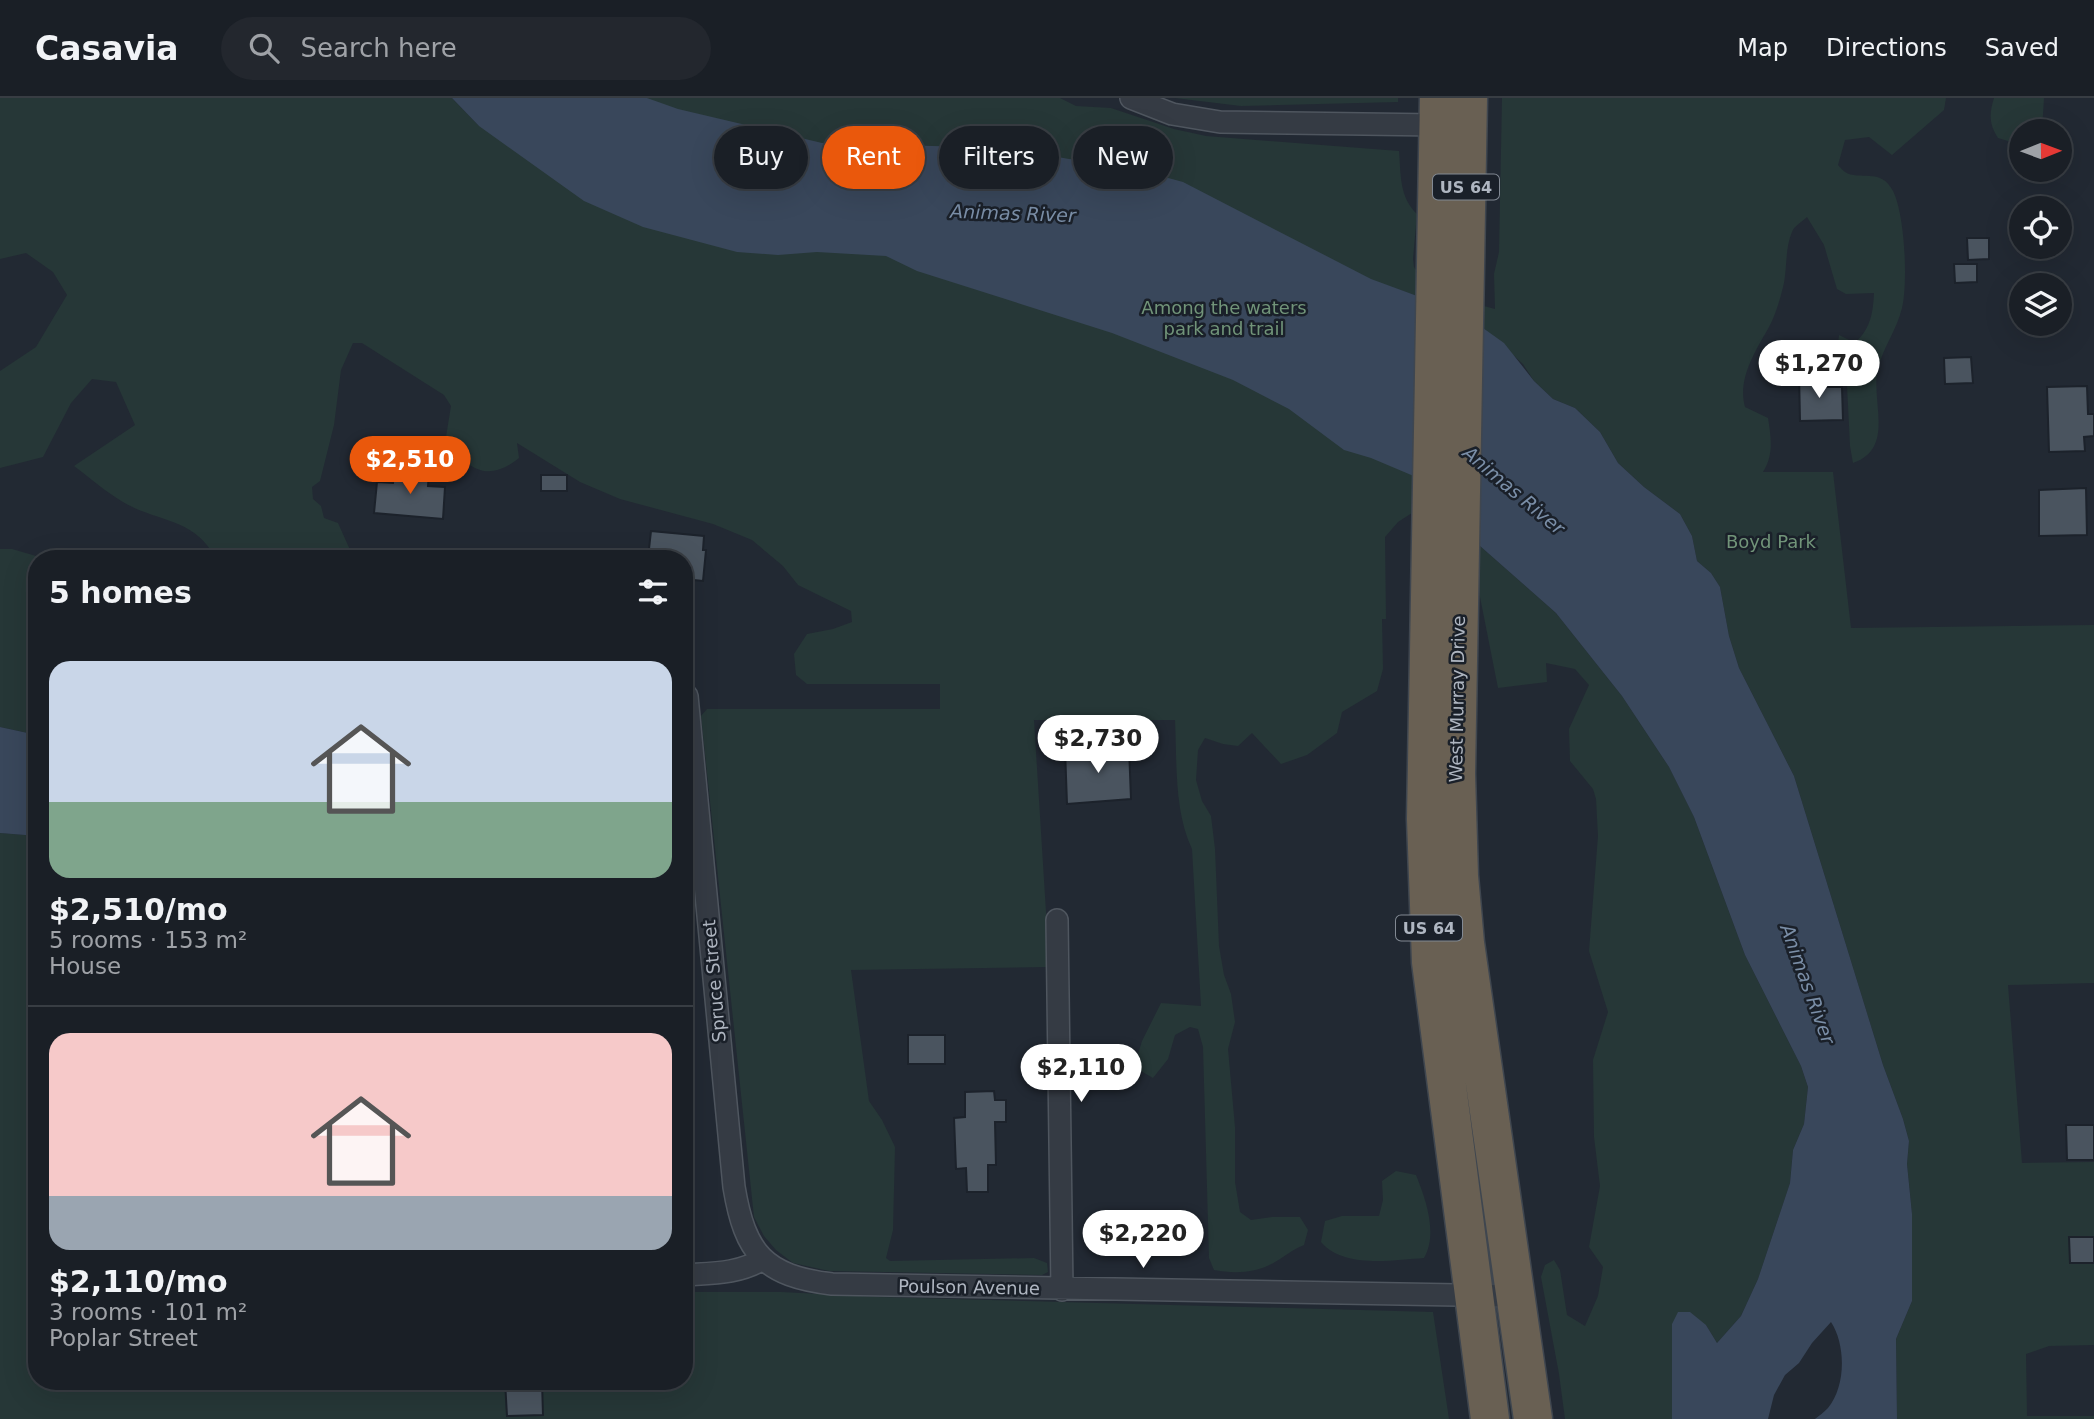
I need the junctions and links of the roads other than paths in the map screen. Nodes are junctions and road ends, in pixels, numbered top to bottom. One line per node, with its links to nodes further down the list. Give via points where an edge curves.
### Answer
1 (1131, 98): 3 (street, via 1172,114 1220,122)
2 (1468, 98): 4 (highway, West Murray Drive / US 64)
3 (1439, 111): 4 (highway, West Murray Drive / US 64)
4 (1451, 265): 5 (highway, West Murray Drive / US 64)
5 (1445, 568): 11 (highway, West Murray Drive / US 64, via 1426,819 1429,943); 12 (highway, West Murray Drive / US 64, via 1460,896)
6 (693, 768): 8 (street, Spruce Street, via 734,1188 743,1231)
7 (1057, 920): 10 (street)
8 (763, 1259): 9 (street, via 731,1273); 10 (street, Poulson Avenue, via 807,1281 832,1284)
9 (693, 1275)
10 (1062, 1290): 11 (street, Poulson Avenue)
11 (1473, 1296): 12 (street, Poulson Avenue); 13 (highway, US 64)
12 (1516, 1296): 14 (highway, US 64)
13 (1490, 1419)
14 (1533, 1419)

